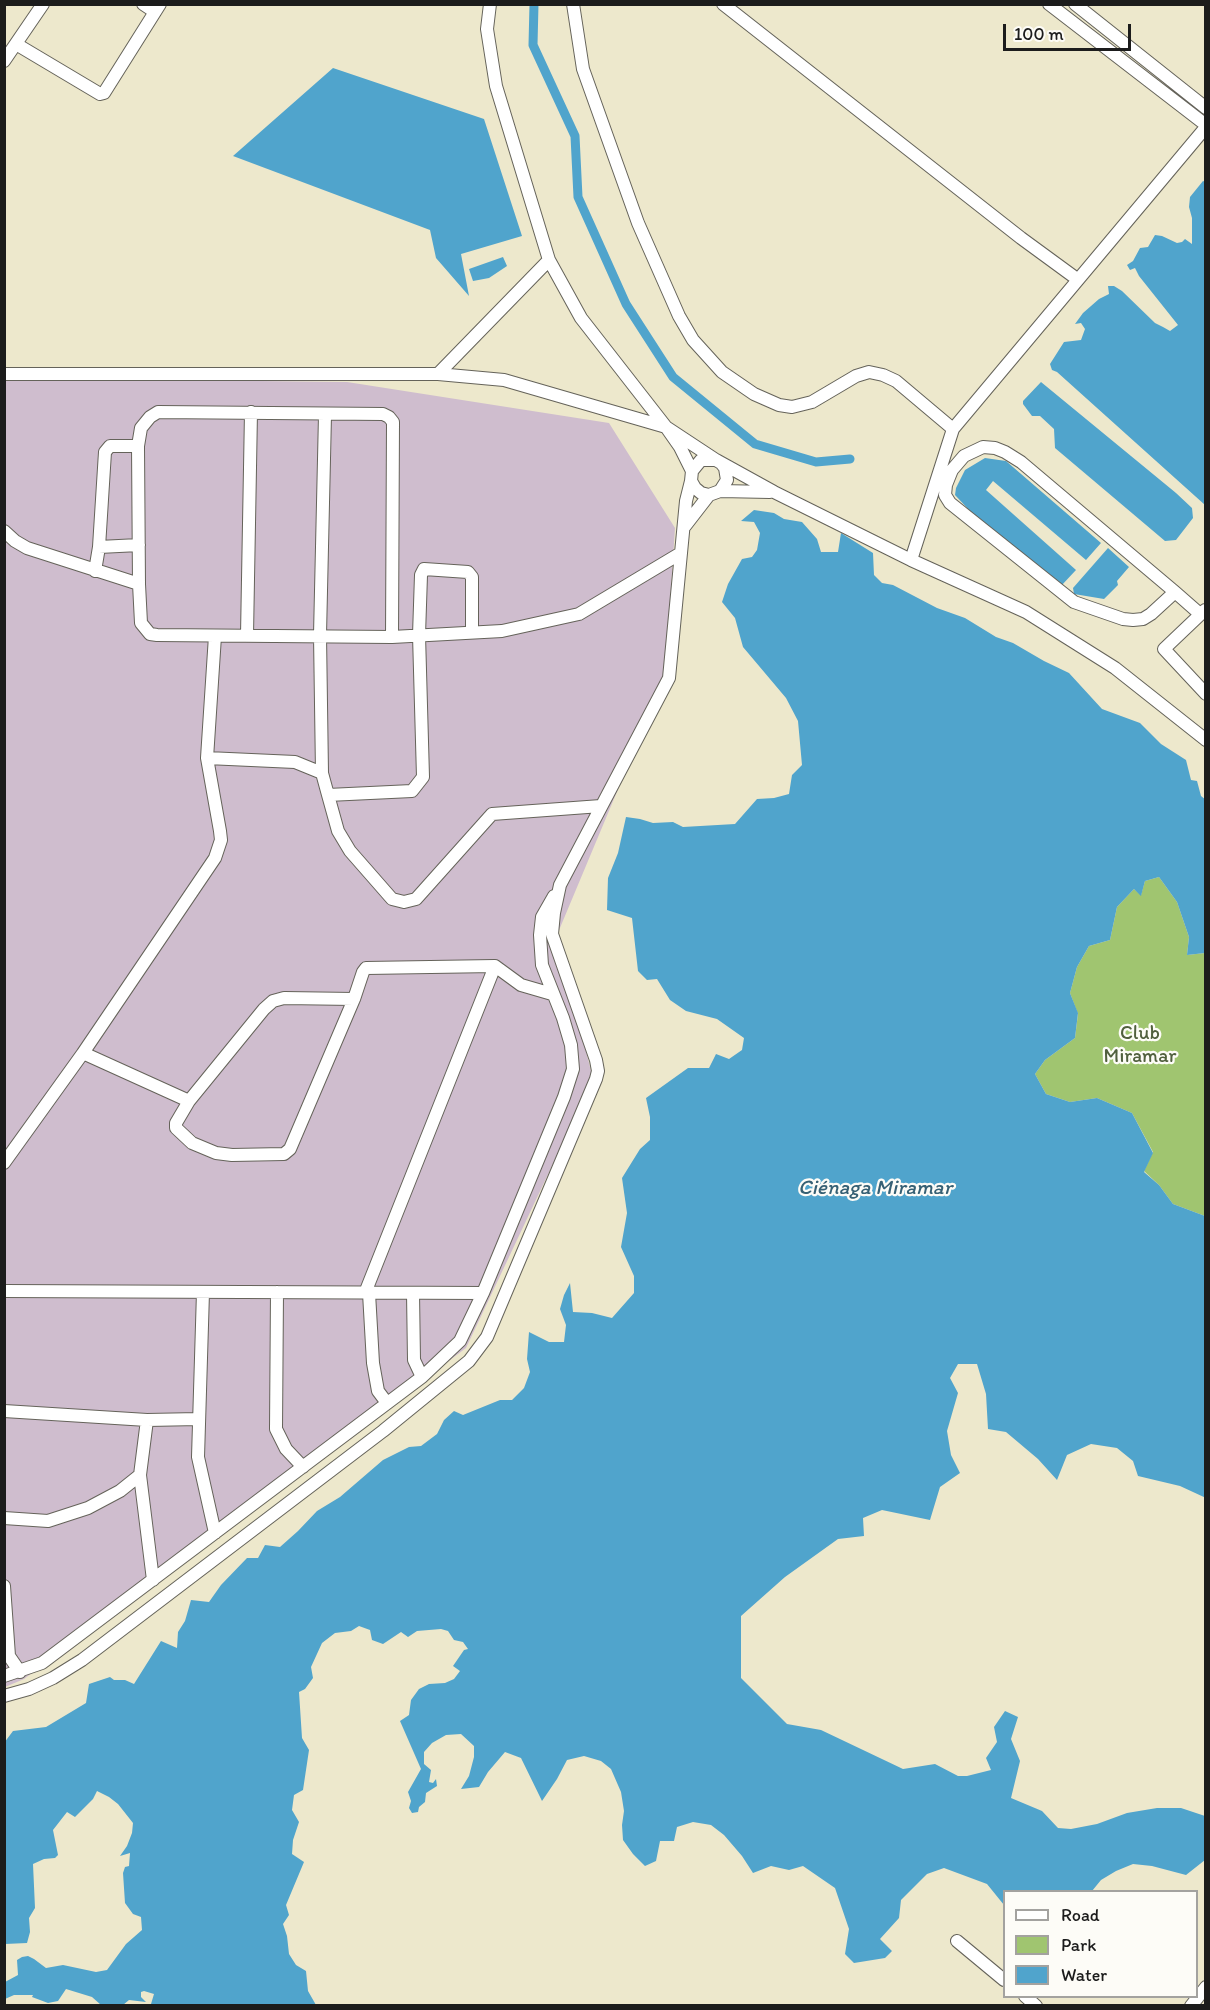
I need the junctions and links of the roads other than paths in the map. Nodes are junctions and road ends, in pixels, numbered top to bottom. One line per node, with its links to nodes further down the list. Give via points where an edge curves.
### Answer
1 (43, 4): 9 (street)
2 (143, 4): 8 (street)
3 (490, 4): 13 (street, via 487,29 496,86)
4 (573, 4): 20 (street, via 583,69 634,212 693,340 722,372 754,394 779,405 792,408 812,402 869,372 896,381)
5 (1049, 4): 12 (street)
6 (1075, 4): 11 (street)
7 (728, 6): 14 (street)
8 (158, 8): 9 (street, via 107,90 100,94)
9 (16, 44): 10 (street)
10 (4, 61)
11 (1206, 108)
12 (1206, 126): 14 (street)
13 (549, 260): 16 (street); 19 (street, via 581,318)
14 (1077, 279): 20 (street)
15 (4, 374): 16 (street)
16 (438, 374): 19 (street, via 504,380)
17 (251, 412): 18 (street); 21 (street, via 158,412 141,428); 37 (street)
18 (325, 415): 38 (street); 41 (street, via 383,414 393,422)
19 (666, 426): 22 (street); 23 (street, via 684,454)
20 (953, 429): 31 (street)
21 (138, 446): 28 (street); 29 (street, via 110,446 105,452)
22 (716, 460): 23 (street, via 702,460); 24 (street); 25 (street, via 727,480)
23 (692, 476): 25 (street, via 694,488 701,493); 26 (street)
24 (774, 492): 25 (street); 31 (street)
25 (714, 493): 26 (street)
26 (684, 527): 30 (street)
27 (4, 531): 32 (street, via 27,548)
28 (139, 545): 29 (street); 33 (street)
29 (99, 547): 32 (street)
30 (681, 553): 36 (street, via 579,614 502,631); 47 (street, via 669,678)
31 (911, 560): 43 (street, via 1026,612 1115,668)
32 (95, 571): 33 (street)
33 (139, 584): 40 (street, via 141,623 150,634)
34 (1175, 592): 34 (street, via 1151,614 1133,620 1074,602 950,503 945,495 952,470 964,456 983,447 1005,452); 35 (street)
35 (1203, 611): 42 (street, via 1164,649)
36 (472, 632): 39 (street); 39 (street, via 472,577 468,572 424,569)
37 (247, 635): 38 (street); 40 (street)
38 (320, 635): 41 (street); 45 (street)
39 (418, 635): 41 (street); 46 (street, via 423,777 418,786 412,791)
40 (215, 636): 44 (street)
41 (392, 637)
42 (1206, 694)
43 (1206, 740)
44 (207, 758): 45 (street, via 295,762); 52 (street, via 220,831 215,858)
45 (322, 772): 46 (street)
46 (328, 795): 47 (street, via 338,831 350,851 392,899 404,902 416,899 492,814)
47 (601, 806): 48 (street)
48 (560, 885): 50 (street, via 542,917 540,935 542,965); 74 (street, via 552,934 598,1071 487,1337 469,1361 392,1424 82,1660 37,1686)
49 (495, 966): 50 (street, via 521,985); 51 (street, via 371,967 363,972); 58 (street)
50 (552, 994): 60 (street, via 571,1045 573,1069)
51 (354, 999): 53 (street, via 273,1001); 53 (street, via 288,1152 232,1155 192,1143 176,1128)
52 (83, 1053): 53 (street); 54 (street)
53 (189, 1101)
54 (4, 1163)
55 (4, 1292): 56 (street)
56 (203, 1292): 57 (street); 64 (street)
57 (277, 1292): 58 (street); 66 (street, via 276,1429 286,1449)
58 (367, 1293): 59 (street); 62 (street, via 378,1391)
59 (413, 1293): 60 (street); 61 (street, via 414,1360)
60 (483, 1293): 61 (street, via 460,1341)
61 (422, 1377): 62 (street)
62 (387, 1403): 66 (street)
63 (4, 1411): 65 (street)
64 (199, 1419): 65 (street); 69 (street, via 198,1457)
65 (147, 1420): 67 (street)
66 (303, 1467): 69 (street)
67 (140, 1475): 68 (street, via 88,1508 48,1521); 70 (street)
68 (4, 1518)
69 (215, 1533): 70 (street)
70 (153, 1580): 72 (street, via 42,1663)
71 (4, 1586): 72 (street, via 9,1656)
72 (20, 1672): 73 (street)
73 (4, 1676)
74 (4, 1696)
75 (957, 1941): 76 (street)
76 (1003, 1978)

